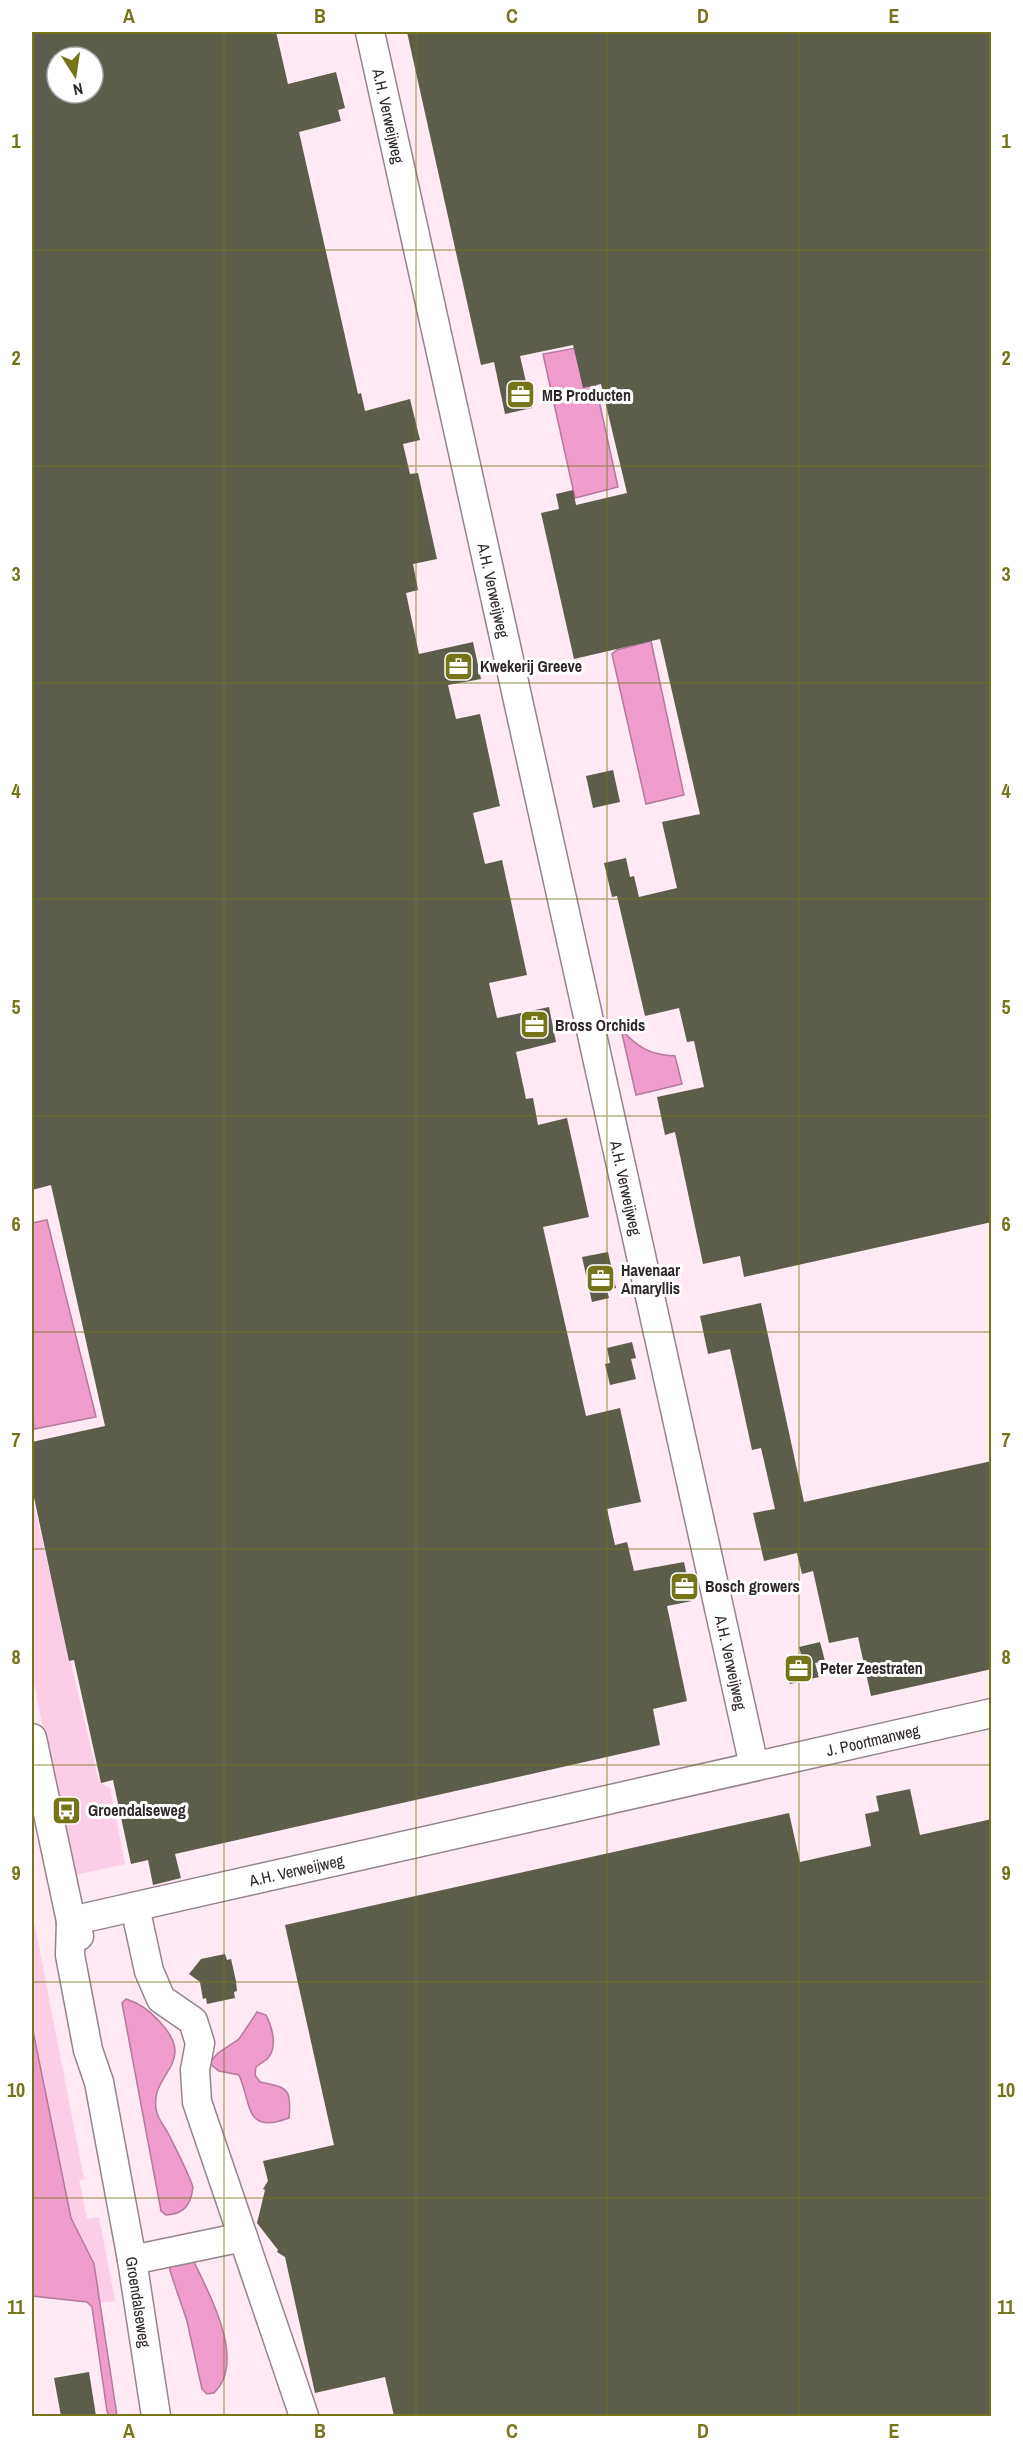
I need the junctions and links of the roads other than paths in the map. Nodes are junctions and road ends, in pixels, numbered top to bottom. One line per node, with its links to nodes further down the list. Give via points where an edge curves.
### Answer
1 (370, 32): 4 (street, A.H. Verweijweg)
2 (992, 1713): 4 (street, J. Poortmanweg)
3 (32, 1738): 6 (street, Groendalseweg)
4 (754, 1766): 5 (street, A.H. Verweijweg)
5 (135, 1907): 6 (street, A.H. Verweijweg); 7 (street, via 149,1971 161,1999 193,2021 200,2043 195,2070 197,2102)
6 (71, 1921): 8 (street, Groendalseweg, via 87,1952 98,2012 103,2051 99,2082)
7 (240, 2229): 8 (street); 10 (street)
8 (130, 2252): 9 (street, Groendalseweg)
9 (156, 2416)
10 (304, 2416)

